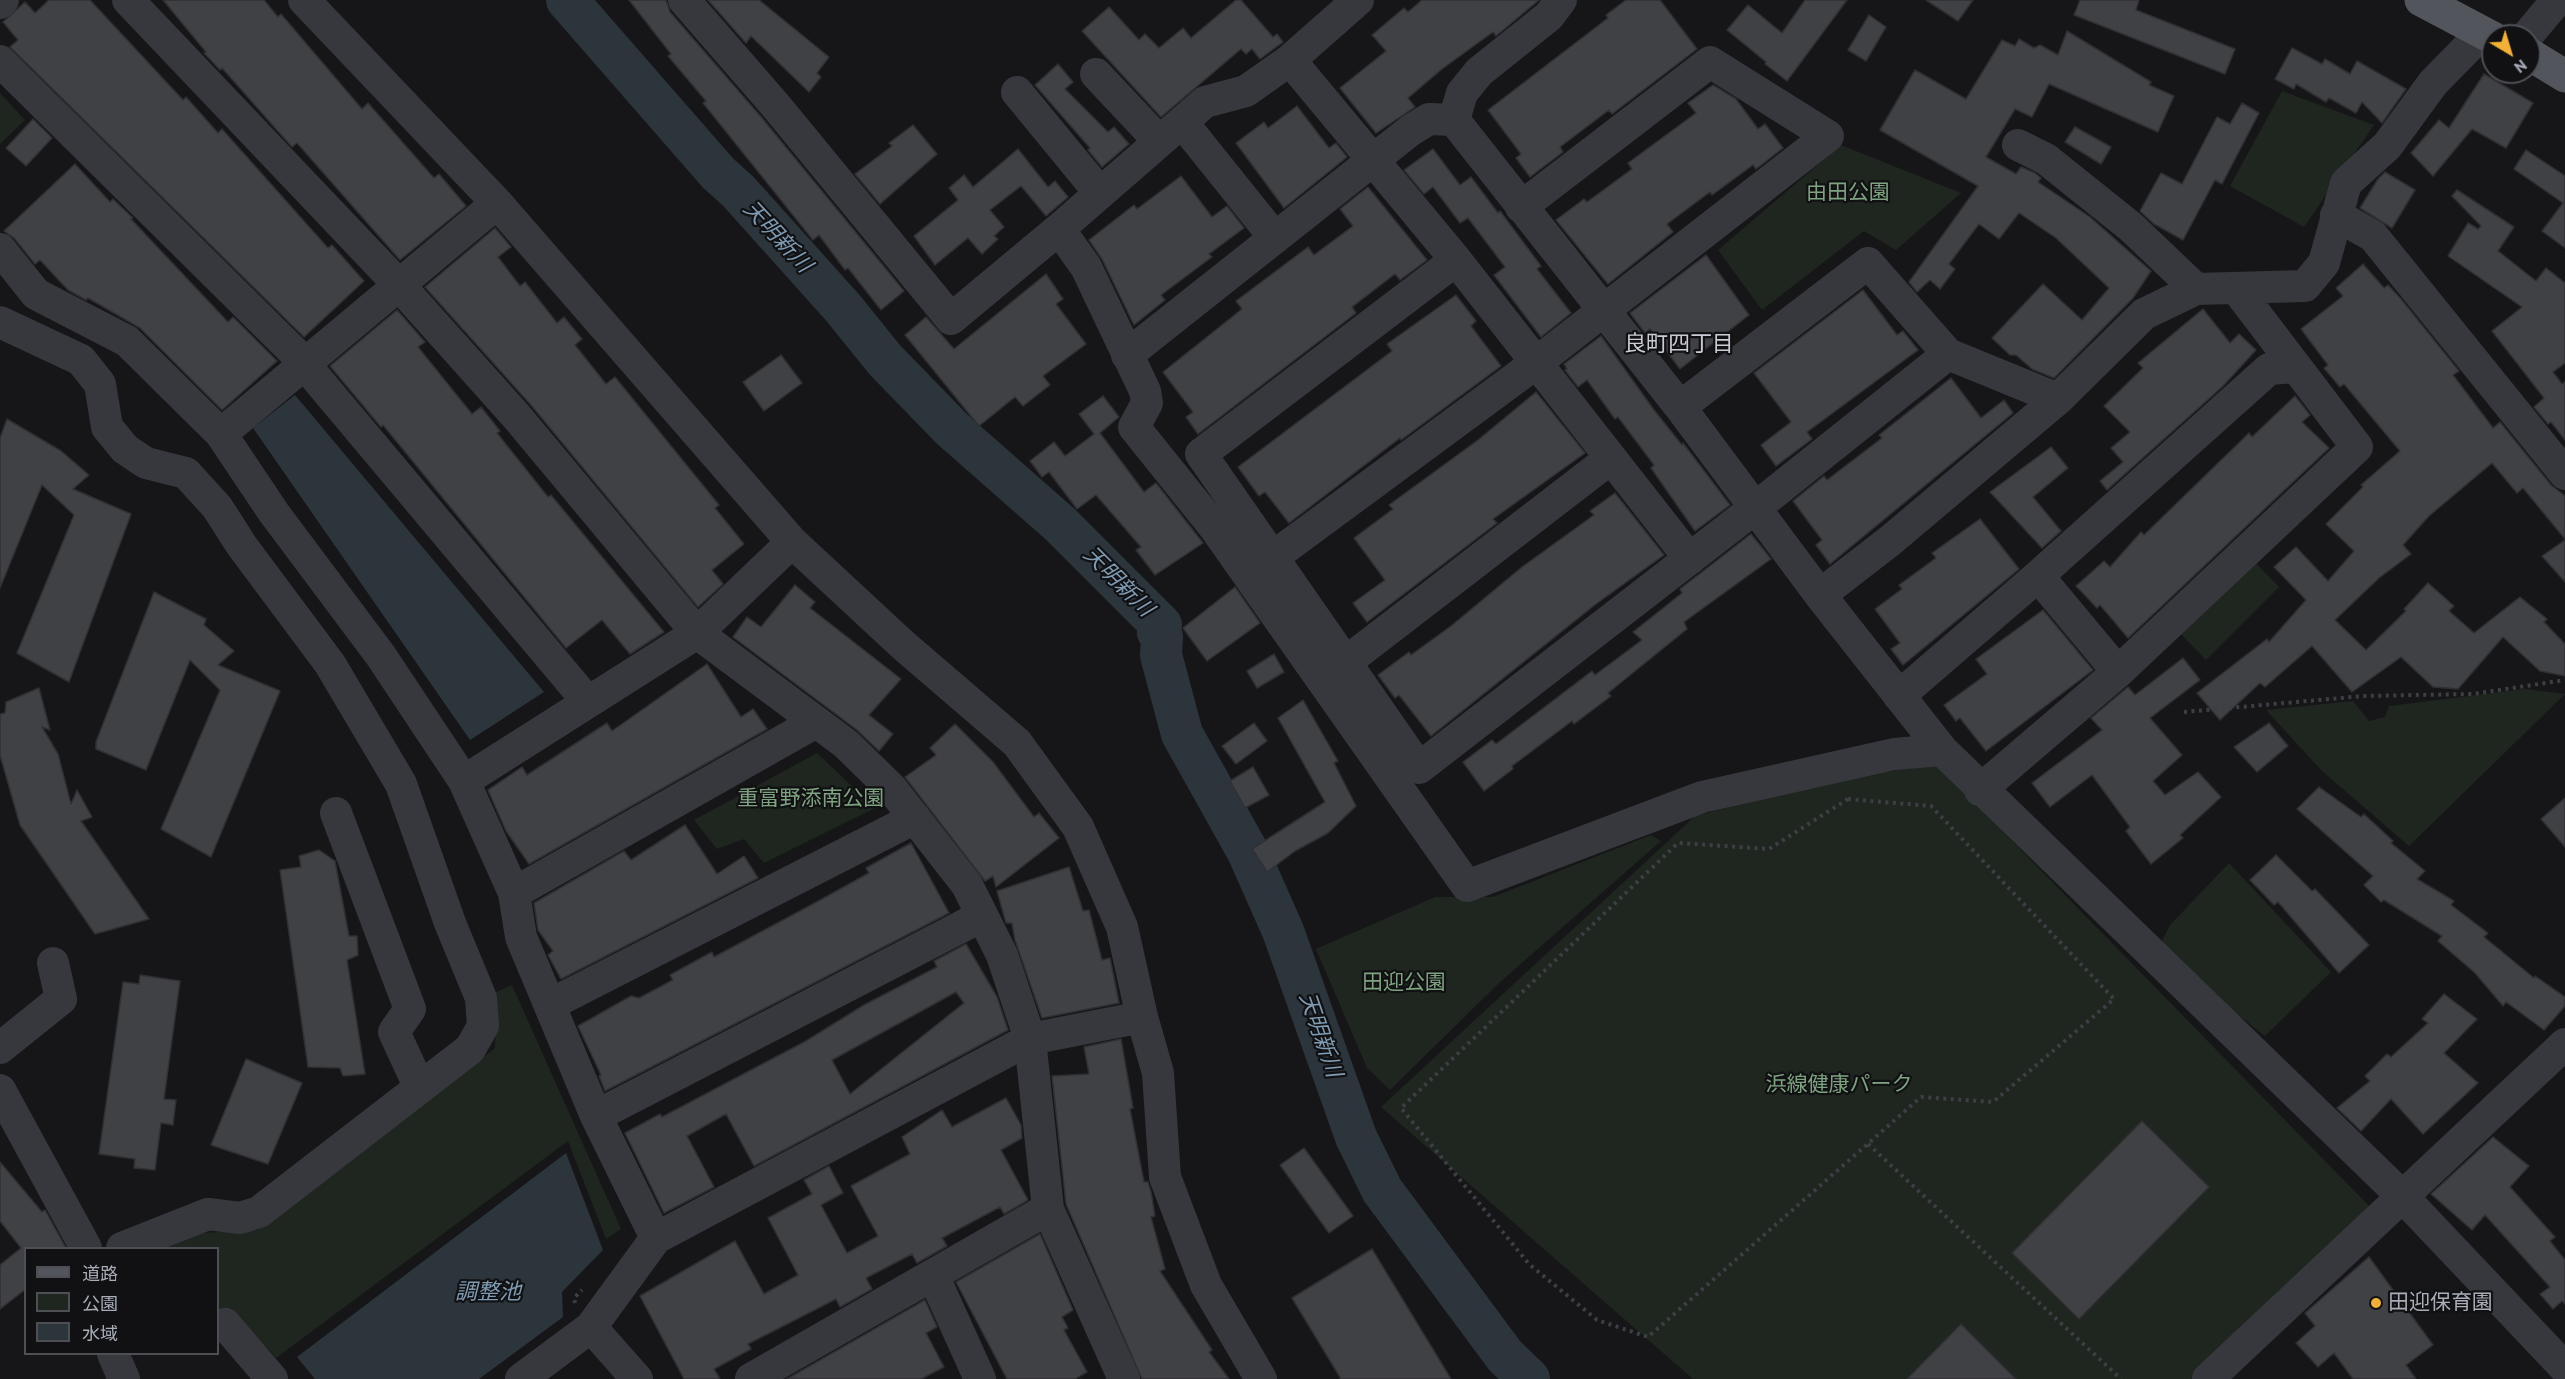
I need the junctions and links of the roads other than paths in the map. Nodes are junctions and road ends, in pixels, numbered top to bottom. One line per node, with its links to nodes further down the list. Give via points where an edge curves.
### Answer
1 (128, 0): 29 (street)
2 (303, 0): 22 (street)
3 (684, 0): 25 (street, via 951,319)
4 (1358, 0): 11 (street)
5 (1561, 0): 17 (street, via 1549,16 1479,72 1462,93)
6 (2421, 0): 9 (main road)
7 (2557, 0): 8 (street)
8 (2537, 24)
9 (2481, 31)
10 (2481, 41): 24 (street, via 2433,83 2387,146 2346,183)
11 (1290, 60): 18 (street, via 1246,91 1205,102); 20 (street)
12 (2541, 61): 15 (main road)
13 (0, 62): 36 (street)
14 (1096, 74): 18 (street)
15 (2565, 76)
16 (1017, 92): 21 (street)
17 (1454, 120): 20 (street, via 1429,118); 23 (street)
18 (1171, 132): 21 (street); 26 (street)
19 (2018, 145): 31 (street, via 2046,159 2131,227)
20 (1372, 162): 26 (street); 28 (street)
21 (1100, 193): 25 (street)
22 (497, 203): 29 (street); 45 (street)
23 (1521, 207): 32 (street); 32 (street, via 1710,62 1828,136)
24 (2336, 215): 30 (street, via 2324,263 2305,286); 43 (street, via 2373,236)
25 (1059, 229): 35 (street, via 1086,267)
26 (1275, 238): 35 (street)
27 (0, 249): 41 (street, via 36,294 127,341)
28 (1456, 260): 37 (street); 46 (street, via 1201,454)
29 (399, 285): 36 (street); 50 (street, via 517,417)
30 (2236, 288): 31 (street); 38 (street, via 2271,334)
31 (2196, 289): 39 (street, via 2144,314)
32 (1602, 311): 37 (street); 40 (street)
33 (0, 322): 69 (street, via 81,360 100,384 107,427 124,449 146,463 186,472 217,507 330,664 400,784 481,998 483,1026 470,1049)
34 (1948, 354): 39 (street); 40 (street, via 1868,263); 44 (street)
35 (1127, 356): 56 (street, via 1147,403 1134,427 1215,528 1467,886 1702,797 1894,754)
36 (304, 363): 41 (street); 54 (street)
37 (1536, 363): 42 (street); 46 (street)
38 (2283, 368): 48 (street); 52 (street, via 2357,447)
39 (2058, 399): 49 (street)
40 (1680, 408): 44 (street)
41 (221, 434): 57 (street, via 274,513 381,656)
42 (1611, 458): 47 (street); 51 (street)
43 (2565, 474)
44 (1755, 508): 47 (street); 49 (street)
45 (792, 542): 50 (street); 65 (street, via 1017,743 1078,827 1122,927)
46 (1273, 557): 51 (street)
47 (1690, 559): 51 (street, via 1419,768)
48 (2038, 576): 52 (street); 53 (street)
49 (1820, 595): 53 (street)
50 (697, 633): 54 (street); 55 (street)
51 (1346, 662)
52 (2118, 672): 58 (street)
53 (1899, 696): 56 (street)
54 (588, 702): 57 (street)
55 (816, 722): 60 (street, via 846,744); 61 (street)
56 (1942, 750): 58 (street)
57 (464, 781): 61 (street)
58 (1980, 790): 72 (street)
59 (336, 813): 69 (street, via 410,1009 394,1032)
60 (915, 818): 62 (street, via 967,885); 64 (street)
61 (514, 893): 64 (street, via 521,937)
62 (982, 916): 66 (street, via 1002,955); 71 (street)
63 (53, 963): 68 (street, via 61,999)
64 (551, 1004): 71 (street)
65 (1142, 1017): 66 (street); 87 (street, via 1158,1072 1165,1177 1206,1285)
66 (1030, 1039): 73 (street); 74 (street)
67 (2565, 1044): 72 (street)
68 (0, 1048)
69 (420, 1088): 76 (street, via 259,1212 240,1218 208,1214)
70 (0, 1090): 75 (street)
71 (596, 1116): 74 (street)
72 (2402, 1196): 80 (street); 88 (street)
73 (1048, 1209): 77 (street); 86 (street)
74 (656, 1238): 78 (street)
75 (85, 1247)
76 (125, 1247)
77 (933, 1275): 84 (street); 85 (street)
78 (584, 1317): 82 (street); 83 (street)
79 (219, 1326): 81 (street, via 225,1324)
80 (2565, 1368)
81 (272, 1379)
82 (521, 1379)
83 (637, 1379)
84 (751, 1379)
85 (980, 1379)
86 (1124, 1379)
87 (1261, 1379)
88 (2208, 1379)

